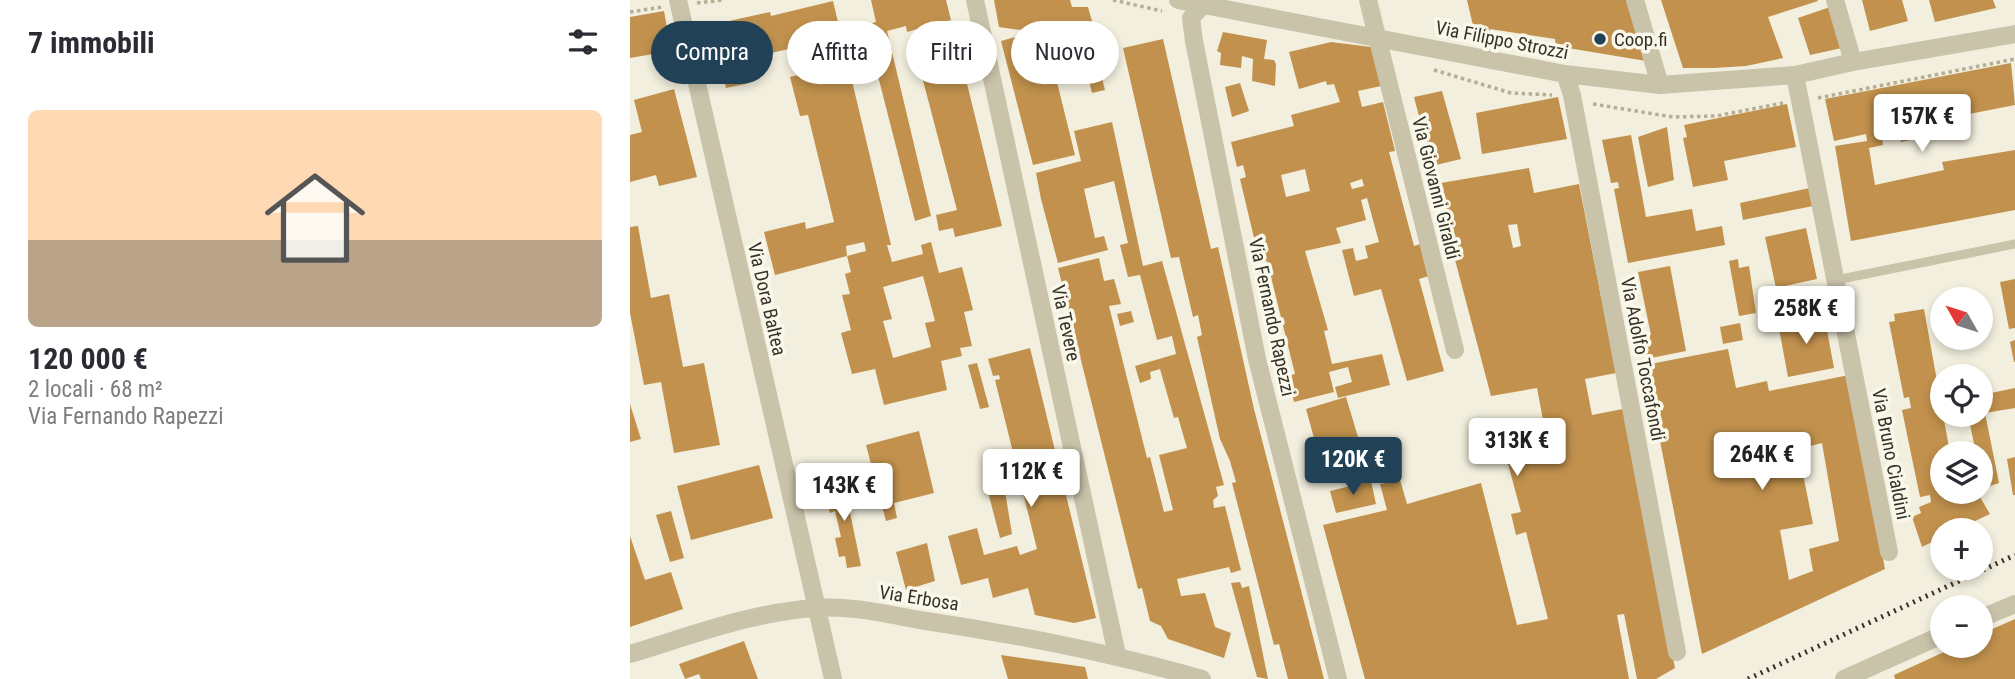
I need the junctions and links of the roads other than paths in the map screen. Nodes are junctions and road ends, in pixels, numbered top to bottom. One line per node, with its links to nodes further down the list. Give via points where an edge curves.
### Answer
1 (678, 0): 18 (street, Via Dora Baltea)
2 (975, 0): 23 (street, Via Tevere)
3 (1368, 0): 8 (street, Via Giovanni Giraldi)
4 (1635, 0): 12 (street)
5 (1835, 0): 9 (street)
6 (1193, 2): 8 (street, Via Filippo Strozzi); 27 (street, Via Fernando Rapezzi, via 1194,41 1257,359)
7 (2015, 34): 9 (street, Via Filippo Strozzi)
8 (1377, 37): 10 (street, Via Filippo Strozzi); 15 (street, Via Giovanni Giraldi)
9 (1853, 62): 11 (street, Via Filippo Strozzi)
10 (1565, 74): 12 (street, Via Filippo Strozzi); 21 (street, Via Adolfo Toccafondi)
11 (1795, 75): 12 (street, Via Filippo Strozzi); 14 (street, Via Bruno Cialdini)
12 (1660, 85)
13 (2015, 244): 14 (lane)
14 (1836, 280): 16 (street, Via Bruno Cialdini)
15 (1455, 350)
16 (1889, 552)
17 (2015, 604): 19 (street)
18 (816, 608): 22 (street, Via Erbosa, via 741,621); 23 (street, Via Erbosa, via 1021,635); 25 (street, Via Dora Baltea)
19 (1993, 613)
20 (1930, 642): 24 (street)
21 (1677, 652)
22 (630, 654)
23 (1116, 655): 26 (street, Via Erbosa)
24 (1875, 672): 28 (street)
25 (833, 679)
26 (1202, 679)
27 (1338, 679)
28 (1844, 679)

